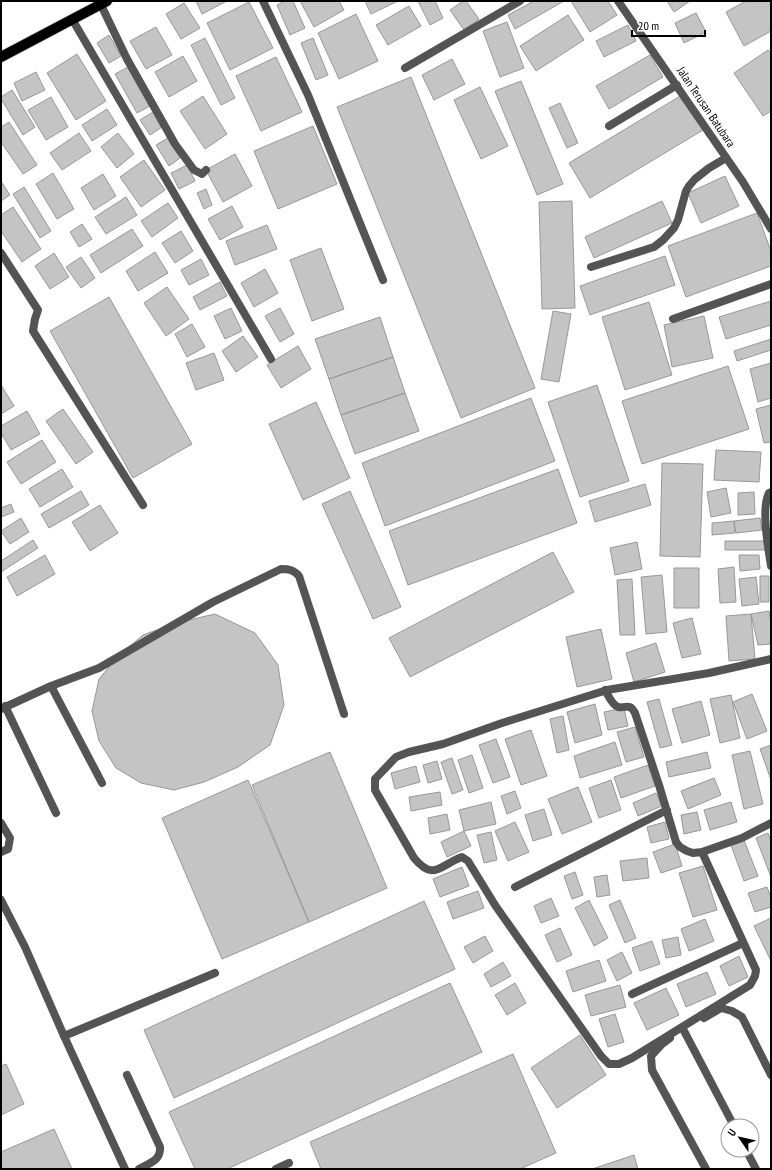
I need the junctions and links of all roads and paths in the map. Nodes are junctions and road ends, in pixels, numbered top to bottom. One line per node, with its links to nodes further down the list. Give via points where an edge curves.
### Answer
1 (263, 1): 15 (street, via 308,95)
2 (520, 1): 7 (street)
3 (618, 1): 8 (street, Jalan Terusan Batubara)
4 (105, 4): 5 (main road); 11 (street, via 127,59 175,144 194,170 202,174)
5 (72, 19): 6 (main road); 18 (street)
6 (1, 57)
7 (405, 68)
8 (677, 85): 9 (street); 10 (street, Jalan Terusan Batubara)
9 (609, 126)
10 (726, 158): 12 (street, Jalan Terusan Batubara); 14 (street, via 694,179 686,191 674,228 663,240 654,247)
11 (206, 170)
12 (771, 229)
13 (1, 254): 20 (street, via 38,310 33,331)
14 (591, 268)
15 (383, 280)
16 (771, 284): 17 (street)
17 (673, 319)
18 (271, 359)
19 (771, 492): 21 (street, via 765,499)
20 (143, 505)
21 (771, 566)
22 (771, 660): 24 (street)
23 (51, 686): 25 (street); 26 (street, via 99,668 213,602 281,569 290,569 299,576); 27 (street)
24 (605, 690): 28 (street, via 614,704 618,707 629,706 635,713); 36 (street, via 396,757 375,779 375,790 405,844 421,866 428,871 437,870 462,856 468,861 495,905 600,1056 609,1064 619,1064 632,1058 750,985 756,970)
25 (3, 708): 29 (street)
26 (344, 714)
27 (102, 783)
28 (667, 810): 33 (street, via 676,842 680,847 693,853); 34 (street)
29 (56, 813)
30 (1, 822): 32 (street, via 10,838 8,849)
31 (771, 823): 33 (street, via 742,838)
32 (1, 852)
33 (702, 852): 36 (street)
34 (515, 888)
35 (1, 900): 40 (street, via 26,946)
36 (743, 942): 38 (street)
37 (215, 973): 40 (street)
38 (632, 994)
39 (683, 1029): 42 (street, via 721,1008 732,1011 742,1017); 43 (street); 49 (street, via 662,1044 651,1056 652,1070)
40 (64, 1036): 46 (street)
41 (127, 1075): 47 (street, via 161,1153 159,1158)
42 (771, 1075)
43 (730, 1118)
44 (750, 1158): 50 (street)
45 (289, 1163): 48 (street)
46 (125, 1169)
47 (139, 1169)
48 (276, 1169)
49 (706, 1169)
50 (756, 1169)

